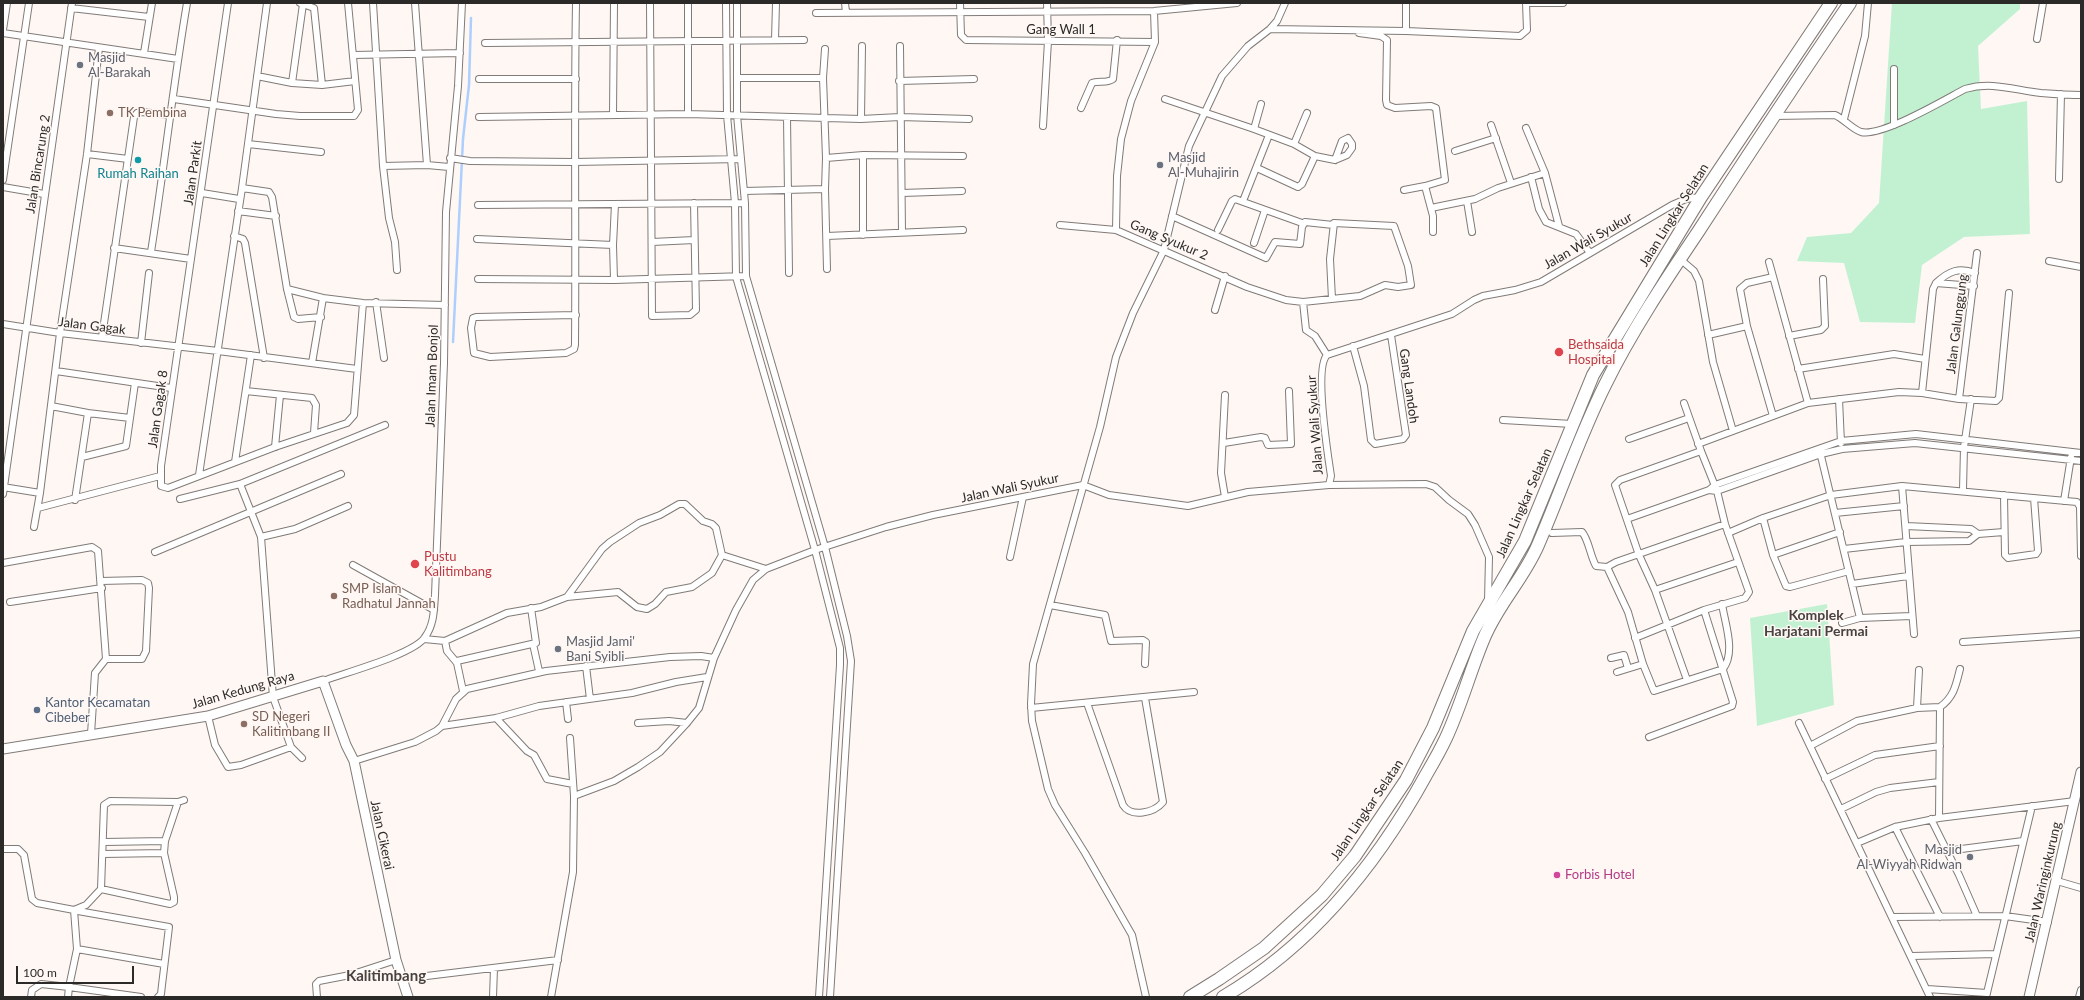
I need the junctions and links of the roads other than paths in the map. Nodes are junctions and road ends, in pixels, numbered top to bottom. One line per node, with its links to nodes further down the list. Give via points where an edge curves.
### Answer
1 (7, 3): 42 (street)
2 (29, 3): 46 (street)
3 (152, 3): 40 (street)
4 (187, 3): 70 (street)
5 (228, 3): 86 (street, Jalan Parkit)
6 (267, 3): 72 (street)
7 (300, 3): 31 (street)
8 (348, 3): 69 (street)
9 (373, 3): 67 (street)
10 (415, 3): 68 (street)
11 (462, 3): 65 (street, Jalan Imam Bonjol)
12 (576, 3): 60 (street)
13 (614, 3): 54 (street)
14 (650, 3): 57 (street)
15 (688, 3): 47 (street)
16 (726, 3): 49 (street)
17 (737, 3): 50 (street)
18 (776, 3): 51 (street)
19 (845, 3): 36 (street)
20 (960, 3): 37 (street)
21 (1047, 3): 38 (street)
22 (1236, 3): 32 (street)
23 (1285, 3): 41 (street, via 1277,21)
24 (1406, 3): 44 (street)
25 (1527, 3): 26 (street); 44 (street, via 1527,30 1520,36)
26 (1563, 3)
27 (1831, 3): 151 (highway, Jalan Lingkar Selatan)
28 (1850, 3): 99 (highway, Jalan Lingkar Selatan)
29 (1868, 3): 106 (street, via 1865,36)
30 (2043, 3): 48 (street)
31 (303, 4): 80 (street); 81 (street, via 314,8)
32 (1207, 4): 34 (street)
33 (71, 6): 40 (street); 59 (street, Jalan Bincarung 2)
34 (1172, 6): 35 (street)
35 (1154, 10): 38 (street); 58 (street, Gang Syukur 2)
36 (846, 12): 37 (street); 39 (street)
37 (960, 12): 38 (street); 55 (street, Gang Wall 1, via 962,35 966,40)
38 (1048, 12): 55 (street)
39 (816, 13)
40 (149, 18): 66 (street)
41 (1270, 29): 43 (street); 90 (street, via 1248,46 1222,76)
42 (3, 30)
43 (1350, 30): 44 (street); 140 (street, via 1381,36 1387,40 1387,105 1395,108 1436,108 1445,180)
44 (1406, 31)
45 (3, 33): 46 (street)
46 (25, 36): 59 (street); 138 (street)
47 (689, 39): 49 (street); 57 (street); 92 (street)
48 (2037, 39)
49 (727, 40): 50 (street); 96 (street)
50 (738, 40): 51 (street); 73 (street)
51 (775, 40): 52 (street)
52 (804, 40)
53 (1117, 40): 55 (street, Gang Wall 1); 58 (street, Gang Wall 1); 88 (street, via 1113,79 1095,81)
54 (614, 41): 57 (street); 60 (street); 94 (street)
55 (1048, 41): 109 (street)
56 (485, 42): 60 (street)
57 (649, 42): 95 (street)
58 (1155, 42): 172 (street, Gang Syukur 2, via 1133,95 1121,139)
59 (66, 43): 63 (street); 150 (street, Jalan Bincarung 2)
60 (576, 43): 76 (street)
61 (862, 46): 104 (street)
62 (900, 46): 79 (street)
63 (99, 48): 66 (street); 118 (street)
64 (825, 49): 74 (street)
65 (460, 52): 68 (street); 123 (street, Jalan Imam Bonjol)
66 (144, 53): 70 (street)
67 (376, 54): 68 (street); 69 (street); 132 (street)
68 (419, 54): 131 (street)
69 (353, 55): 78 (street)
70 (178, 59): 84 (street)
71 (1894, 69): 108 (street)
72 (257, 76): 80 (street); 89 (street)
73 (738, 78): 74 (street); 97 (street)
74 (823, 78): 103 (street)
75 (479, 79): 76 (street)
76 (576, 79): 98 (street)
77 (974, 79): 79 (street)
78 (355, 81): 81 (street); 89 (street, via 358,110 354,116 300,116)
79 (899, 81): 102 (street)
80 (292, 83): 81 (street)
81 (322, 85)
82 (2061, 94): 83 (street); 108 (street, via 2003,86 1977,86); 137 (street)
83 (2081, 95)
84 (174, 99): 86 (street); 93 (street)
85 (1165, 100): 90 (street)
86 (213, 104): 89 (street); 148 (street, Jalan Parkit)
87 (1261, 104): 111 (street)
88 (1081, 108)
89 (251, 111): 114 (street)
90 (1206, 112): 111 (street); 166 (street, via 1189,146)
91 (1307, 113): 115 (street)
92 (688, 114): 95 (street); 96 (street)
93 (170, 115): 125 (street, via 142,112 135,115); 188 (street)
94 (613, 115): 95 (street); 98 (street)
95 (652, 115): 129 (street)
96 (727, 115): 97 (street); 127 (street)
97 (737, 115): 101 (street); 126 (street)
98 (575, 116): 100 (street); 130 (street)
99 (1772, 116): 106 (street, via 1835,116); 192 (highway, Jalan Lingkar Selatan)
100 (479, 117)
101 (787, 117): 103 (street); 143 (street)
102 (900, 117): 104 (street); 105 (street); 120 (street)
103 (824, 118): 104 (street); 124 (street)
104 (861, 119)
105 (969, 119)
106 (1844, 119): 108 (street, via 1857,130 1867,132)
107 (1491, 125): 113 (street)
108 (1894, 125)
109 (1043, 126)
110 (1526, 128): 135 (street)
111 (1254, 129): 112 (street)
112 (1269, 135): 115 (street); 134 (street)
113 (1496, 138): 116 (street); 139 (street)
114 (248, 144): 117 (street); 142 (street)
115 (1294, 144): 122 (street)
116 (1455, 151)
117 (321, 152)
118 (87, 154): 125 (street); 229 (street)
119 (863, 155): 120 (street); 124 (street); 177 (street)
120 (902, 155): 121 (street); 149 (street)
121 (963, 156)
122 (1315, 156): 128 (street); 134 (street, via 1302,184 1298,187)
123 (450, 158): 130 (street); 133 (street, Jalan Imam Bonjol)
124 (826, 158): 144 (street)
125 (128, 159): 186 (street)
126 (741, 159): 127 (street); 146 (street)
127 (731, 160): 129 (street); 156 (street)
128 (1335, 160)
129 (651, 161): 130 (street); 161 (street)
130 (574, 162): 158 (street)
131 (427, 165): 132 (street); 133 (street)
132 (383, 166): 197 (street)
133 (449, 167): 220 (street, Jalan Imam Bonjol)
134 (1257, 168): 153 (street)
135 (1545, 173): 136 (street); 170 (street)
136 (1531, 177): 139 (street); 170 (street, via 1541,216 1552,226)
137 (2059, 179)
138 (3, 180)
139 (1511, 183): 154 (street)
140 (1425, 186): 145 (street); 162 (street)
141 (3, 187): 150 (street)
142 (242, 188): 152 (street); 165 (street, via 271,194)
143 (788, 189): 144 (street); 146 (street); 199 (street)
144 (825, 189): 179 (street)
145 (1404, 190)
146 (744, 191): 157 (street)
147 (962, 191): 149 (street)
148 (202, 193): 152 (street); 191 (street, Jalan Parkit)
149 (902, 193): 174 (street)
150 (44, 194): 228 (street, Jalan Bincarung 2)
151 (1701, 197): 189 (street, Jalan Wali Syukur, via 1676,203); 265 (highway, Jalan Lingkar Selatan, via 1614,338 1593,375)
152 (239, 200): 164 (street)
153 (1243, 201): 163 (street); 173 (street, via 1232,201)
154 (1467, 201): 162 (street); 176 (street)
155 (694, 203): 156 (street); 161 (street); 181 (street)
156 (735, 203): 157 (street); 204 (street)
157 (745, 203): 201 (street)
158 (576, 204): 159 (street); 160 (street); 182 (street)
159 (615, 204): 161 (street); 185 (street)
160 (478, 205)
161 (652, 205): 183 (street)
162 (1430, 208): 175 (street)
163 (1265, 210): 167 (street); 184 (street)
164 (238, 211): 165 (street); 178 (street)
165 (276, 216): 213 (street)
166 (1172, 216): 169 (street, via 1266,258 1275,242 1300,244 1305,222); 187 (street)
167 (1302, 223)
168 (1060, 225): 172 (street)
169 (1333, 225): 216 (street, via 1330,259); 216 (street, Gang Syukur 2, via 1336,222 1394,226 1408,266 1411,285 1385,285 1362,295)
170 (1559, 226): 189 (street, via 1576,234)
171 (963, 230): 174 (street)
172 (1116, 230): 187 (street, Gang Syukur 2)
173 (1218, 230)
174 (902, 232): 177 (street)
175 (1433, 232)
176 (1472, 232)
177 (863, 234): 179 (street)
178 (234, 236): 237 (street); 240 (street, via 243,239 245,243)
179 (827, 236): 196 (street)
180 (477, 240): 182 (street)
181 (694, 240): 183 (street); 203 (street)
182 (575, 242): 185 (street); 208 (street)
183 (652, 242): 206 (street)
184 (1254, 242)
185 (613, 245): 210 (street)
186 (114, 248): 188 (street); 233 (street)
187 (1164, 250): 202 (street, Gang Syukur 2); 290 (street, via 1120,343)
188 (152, 252): 191 (street)
189 (1590, 253): 230 (street, Jalan Wali Syukur, via 1541,282 1483,296 1452,314)
190 (1976, 253): 200 (street, Jalan Galunggung)
191 (191, 259): 235 (street, Jalan Parkit)
192 (1680, 259): 231 (street, via 1694,271 1699,281); 281 (highway, Jalan Lingkar Selatan, via 1628,342)
193 (2049, 261): 195 (street)
194 (1770, 262): 205 (street)
195 (2081, 266)
196 (827, 269)
197 (397, 270)
198 (149, 273): 234 (street)
199 (789, 273)
200 (1975, 273): 211 (street, via 1964,269 1957,270); 212 (street, Jalan Galunggung)
201 (746, 276): 204 (street); 225 (street)
202 (1225, 276): 218 (street, Gang Syukur 2, via 1261,292); 221 (street)
203 (695, 277): 204 (street); 206 (street); 206 (street, via 695,312 690,315 654,316 651,313)
204 (736, 277): 227 (street)
205 (1773, 277): 226 (street, via 1747,283 1741,287); 232 (street)
206 (651, 278): 210 (street)
207 (478, 279): 208 (street)
208 (576, 279): 210 (street); 222 (street)
209 (1823, 279): 232 (street, via 1825,326 1821,330)
210 (614, 280)
211 (1936, 283): 212 (street); 242 (street, via 1930,299)
212 (1974, 286): 255 (street, Jalan Galunggung)
213 (287, 289): 215 (street); 223 (street, via 294,317)
214 (2009, 292): 256 (street, via 1998,398 1996,401)
215 (323, 298): 219 (street); 223 (street)
216 (1332, 299): 218 (street, Gang Syukur 2)
217 (376, 302): 219 (street); 220 (street); 241 (street)
218 (1303, 302): 239 (street, via 1306,330 1315,336)
219 (362, 303): 244 (street)
220 (445, 305): 349 (street, Jalan Imam Bonjol)
221 (1214, 310)
222 (576, 315): 222 (street, via 575,345 570,352 490,357 474,353 471,328 476,317)
223 (321, 317): 243 (street)
224 (3, 324): 228 (street, Jalan Gagak)
225 (760, 324): 227 (street); 323 (street)
226 (1747, 326): 231 (street); 261 (street)
227 (750, 327): 325 (street)
228 (25, 328): 229 (street, Jalan Gagak); 293 (street, Jalan Bincarung 2)
229 (60, 333): 233 (street, Jalan Gagak); 246 (street)
230 (1391, 335): 236 (street, Jalan Wali Syukur); 236 (street, Gang Landoh, via 1406,435 1403,439 1375,444 1371,440 1364,386)
231 (1708, 335): 267 (street, via 1712,362)
232 (1789, 336): 245 (street)
233 (102, 337): 234 (street, Jalan Gagak)
234 (141, 343): 235 (street, Jalan Gagak)
235 (179, 346): 237 (street, Jalan Gagak); 248 (street, Jalan Gagak 8)
236 (1353, 346): 239 (street, Jalan Wali Syukur)
237 (218, 350): 238 (street, Jalan Gagak); 287 (street)
238 (252, 355): 240 (street, Jalan Gagak); 249 (street)
239 (1327, 355): 291 (street, Jalan Wali Syukur, via 1322,366 1322,384 1331,476)
240 (264, 358): 243 (street, Jalan Gagak)
241 (384, 358)
242 (1925, 359): 245 (street, via 1894,354); 251 (street)
243 (312, 363): 244 (street, Jalan Gagak)
244 (356, 369): 268 (street, via 352,419 347,423)
245 (1798, 369): 258 (street)
246 (56, 371): 247 (street); 259 (street)
247 (135, 383): 248 (street); 262 (street)
248 (171, 388): 288 (street, Jalan Gagak 8)
249 (246, 391): 252 (street); 285 (street)
250 (1289, 391): 272 (street, via 1291,444 1268,445 1265,438 1261,437)
251 (1922, 393): 254 (street, via 1899,392); 255 (street)
252 (280, 395): 268 (street, via 314,400); 274 (street)
253 (1225, 395): 272 (street)
254 (1839, 399): 258 (street); 271 (street)
255 (1959, 399): 256 (street)
256 (1971, 399): 270 (street)
257 (1684, 403): 263 (street)
258 (1808, 403): 261 (street)
259 (51, 406): 260 (street); 296 (street)
260 (88, 413): 262 (street); 282 (street)
261 (1773, 416): 267 (street)
262 (130, 418): 282 (street, via 126,446)
263 (1690, 418): 269 (street); 273 (street)
264 (1502, 420): 265 (street)
265 (1572, 424): 281 (highway, Jalan Lingkar Selatan)
266 (385, 425): 289 (street)
267 (1733, 431): 273 (street)
268 (314, 433): 274 (street)
269 (1629, 439)
270 (1965, 440): 271 (street, via 1916,434); 275 (street); 279 (street)
271 (1841, 441): 276 (street); 278 (street)
272 (1224, 443): 301 (street, via 1221,473)
273 (1698, 444): 277 (street)
274 (275, 447): 285 (street)
275 (1964, 447): 276 (street, via 1915,443); 283 (street); 295 (street)
276 (1842, 449): 278 (street)
277 (1701, 451): 294 (street); 312 (street, via 1616,483 1615,487)
278 (1819, 451): 294 (street); 298 (street)
279 (2071, 452): 280 (street); 283 (street)
280 (2081, 453)
281 (1567, 456): 345 (highway, Jalan Lingkar Selatan); 345 (highway, Jalan Lingkar Selatan, via 1537,548 1519,580)
282 (82, 457): 304 (street)
283 (2070, 460): 284 (street); 305 (street)
284 (2081, 461)
285 (235, 462): 287 (street)
286 (341, 474): 309 (street)
287 (199, 475): 288 (street, via 166,488 160,484)
288 (160, 476): 304 (street)
289 (240, 484): 303 (street); 309 (street)
290 (1083, 484): 300 (street, Jalan Wali Syukur); 301 (street, Jalan Wali Syukur, via 1108,496 1188,506); 347 (street)
291 (1328, 485): 301 (street, Jalan Wali Syukur, via 1270,489); 345 (street, via 1426,484 1435,487 1468,514 1483,542 1489,557)
292 (1902, 486): 295 (street); 298 (street); 307 (street)
293 (3, 487): 296 (street); 297 (street, Jalan Bincarung 2)
294 (1716, 488): 312 (street); 313 (street)
295 (1963, 490): 299 (street)
296 (40, 493): 308 (street)
297 (3, 494)
298 (1831, 495): 310 (street); 311 (street)
299 (2004, 495): 302 (street); 317 (street)
300 (1023, 497): 323 (street, Jalan Wali Syukur, via 933,515); 331 (street)
301 (1225, 497)
302 (2034, 498): 305 (street); 317 (street, via 2038,553 2006,557)
303 (180, 499)
304 (75, 500): 308 (street)
305 (2064, 501): 330 (street, via 2079,504)
306 (348, 506): 321 (street, via 295,529)
307 (1904, 506): 310 (street); 314 (street)
308 (38, 508): 315 (street)
309 (251, 511): 321 (street); 326 (street)
310 (1835, 513): 316 (street)
311 (1763, 518): 319 (street); 329 (street)
312 (1627, 519): 328 (street)
313 (1725, 524): 319 (street); 328 (street)
314 (1906, 526): 320 (street, via 1971,529); 322 (street)
315 (34, 527)
316 (1840, 532): 324 (street); 329 (street)
317 (2004, 532): 320 (street)
318 (1552, 533): 335 (street, via 1582,532 1596,566)
319 (1728, 533): 332 (street)
320 (1978, 534): 322 (street, via 1969,541)
321 (261, 537): 380 (street)
322 (1906, 542): 324 (street); 338 (street)
323 (825, 546): 325 (street, Jalan Wali Syukur); 457 (street, via 848,636 851,661)
324 (1844, 549): 337 (street)
325 (815, 550): 336 (street, Jalan Wali Syukur); 456 (street, via 837,633 840,665)
326 (155, 552)
327 (722, 555): 336 (street); 343 (street, via 712,573 692,586 666,592 647,609 637,607 618,592); 343 (street, via 716,528 703,521 690,507 679,504 639,523 610,542)
328 (1639, 555): 335 (street); 342 (street)
329 (1773, 555): 337 (street, via 1786,586 1790,587)
330 (2081, 556)
331 (1010, 557)
332 (1738, 562): 342 (street); 346 (street, via 1749,595)
333 (3, 563): 339 (street, via 92,547 99,553)
334 (353, 565): 349 (street)
335 (1607, 567): 357 (street, via 1628,612)
336 (766, 569): 362 (street, Jalan Wali Syukur, via 752,580)
337 (1849, 571): 340 (street)
338 (1908, 576): 340 (street); 351 (street)
339 (101, 581): 341 (street); 364 (street, via 142,580 148,583 149,588 144,656 142,659)
340 (1852, 584): 352 (street)
341 (102, 588): 344 (street); 364 (street)
342 (1655, 590): 354 (street)
343 (567, 597): 348 (street, via 541,607)
344 (10, 602)
345 (1494, 602): 459 (highway, Jalan Lingkar Selatan, via 1473,631 1433,728 1406,780 1355,856 1322,895 1279,935); 460 (highway, Jalan Lingkar Selatan, via 1485,635 1446,738 1417,792 1379,852 1349,890 1311,931)
346 (1722, 604): 350 (street); 370 (street, via 1730,660)
347 (1050, 605): 366 (street, via 1105,615 1111,640 1146,642); 386 (street, via 1034,664)
348 (530, 608): 359 (street, via 507,613); 361 (street)
349 (434, 610): 358 (street, Jalan Imam Bonjol, via 432,622)
350 (1704, 610): 354 (street); 370 (street)
351 (1911, 616): 352 (street); 355 (street)
352 (1860, 618): 353 (street)
353 (1842, 623)
354 (1668, 626): 357 (street); 376 (street)
355 (1914, 634)
356 (2081, 634): 360 (street)
357 (1635, 638): 367 (street)
358 (424, 639): 359 (street); 377 (street, via 408,650)
359 (444, 641): 365 (street, via 447,651)
360 (1964, 642)
361 (535, 643): 365 (street); 373 (street)
362 (714, 658): 368 (street, via 670,657); 375 (street, Jalan Wali Syukur)
363 (1610, 658): 369 (street, via 1624,655)
364 (106, 659): 395 (street, via 95,673)
365 (456, 661): 378 (street)
366 (1145, 664)
367 (1643, 664): 369 (street); 376 (street, via 1654,691)
368 (586, 666): 373 (street); 381 (street)
369 (1628, 668): 374 (street)
370 (1723, 669): 376 (street); 396 (street, via 1732,706)
371 (1960, 669): 385 (street, via 1953,695)
372 (1919, 670): 387 (street)
373 (539, 671): 378 (street)
374 (1617, 672)
375 (707, 677): 381 (street, via 632,693); 392 (street, Jalan Wali Syukur, via 699,708)
376 (1687, 680)
377 (323, 681): 380 (street, Jalan Kedung Raya); 402 (street, Jalan Cikerai)
378 (462, 691): 394 (street)
379 (1194, 692): 382 (street)
380 (273, 697): 388 (street, Jalan Kedung Raya); 400 (street)
381 (590, 698): 383 (street)
382 (1145, 698): 384 (street); 384 (street, via 1163,802 1157,807 1139,813 1129,812 1123,805)
383 (566, 702): 389 (street, via 539,706); 390 (street)
384 (1088, 703): 386 (street)
385 (1940, 707): 387 (street); 399 (street)
386 (1031, 708): 458 (street, via 1035,738 1048,789 1055,806 1086,853 1132,935)
387 (1917, 708): 398 (street, via 1857,721)
388 (208, 716): 395 (street, Jalan Kedung Raya); 400 (street, via 215,744 228,767 241,765)
389 (496, 718): 394 (street); 407 (street, via 527,752 534,756 546,778)
390 (568, 719)
391 (638, 723): 392 (street)
392 (687, 723): 409 (street, Jalan Wali Syukur, via 660,752 638,767 614,781)
393 (1799, 723): 398 (street)
394 (442, 726): 402 (street, via 415,742)
395 (91, 734): 401 (street, Jalan Kedung Raya)
396 (1649, 737)
397 (570, 738): 407 (street)
398 (1810, 746): 405 (street)
399 (1940, 746): 405 (street, via 1875,755); 406 (street)
400 (291, 747): 403 (street)
401 (3, 749)
402 (350, 753): 438 (street, Jalan Cikerai)
403 (302, 758)
404 (2081, 772): 408 (street, Jalan Waringinkurung)
405 (1825, 779): 414 (street)
406 (1939, 782): 414 (street, via 1890,788); 415 (street)
407 (573, 784): 409 (street)
408 (2080, 788): 411 (street, Jalan Waringinkurung)
409 (574, 796): 439 (street, via 572,872)
410 (184, 800): 412 (street)
411 (2075, 801): 413 (street); 426 (street, Jalan Waringinkurung)
412 (178, 802): 418 (street); 420 (street, via 110,801 104,805 103,810)
413 (2032, 806): 415 (street); 419 (street)
414 (1841, 809): 421 (street)
415 (1939, 818): 416 (street)
416 (1931, 819): 417 (street); 423 (street)
417 (1895, 827): 421 (street); 433 (street)
418 (165, 841): 420 (street); 424 (street)
419 (2023, 841): 423 (street); 431 (street)
420 (104, 842): 425 (street)
421 (1857, 843): 432 (street)
422 (3, 849): 429 (street, via 18,849 24,855 32,900)
423 (1946, 851): 430 (street)
424 (164, 853): 425 (street); 428 (street, via 175,900 172,903)
425 (103, 854): 428 (street)
426 (2057, 881): 427 (street); 434 (street, Jalan Waringinkurung)
427 (2081, 888)
428 (101, 889): 429 (street, via 86,905)
429 (74, 910): 435 (street); 440 (street, via 167,926 170,929)
430 (1977, 916): 431 (street); 433 (street)
431 (2005, 916): 434 (street); 436 (street)
432 (1893, 917): 433 (street); 437 (street)
433 (1940, 917)
434 (2048, 922): 462 (street, Jalan Waringinkurung)
435 (77, 949): 440 (street); 443 (street)
436 (1996, 954): 437 (street); 447 (street)
437 (1912, 956): 444 (street)
438 (396, 960): 442 (street, Jalan Cikerai); 452 (street, via 350,975 319,981 316,984)
439 (558, 960): 441 (street); 455 (street)
440 (164, 964): 451 (street, via 161,994)
441 (494, 968): 442 (street); 454 (street)
442 (402, 979): 453 (street, Jalan Cikerai)
443 (69, 987): 446 (street); 448 (street, via 41,984 32,990); 449 (street)
444 (1927, 989): 447 (street); 461 (street)
445 (2081, 990): 463 (street)
446 (106, 994): 450 (street)
447 (1987, 995)
448 (31, 997)
449 (68, 997)
450 (141, 997)
451 (158, 997)
452 (317, 997)
453 (408, 997)
454 (493, 997)
455 (551, 997)
456 (819, 997)
457 (830, 997)
458 (1146, 997)
459 (1190, 997)
460 (1223, 997)
461 (1930, 997)
462 (2029, 997)
463 (2079, 997)

